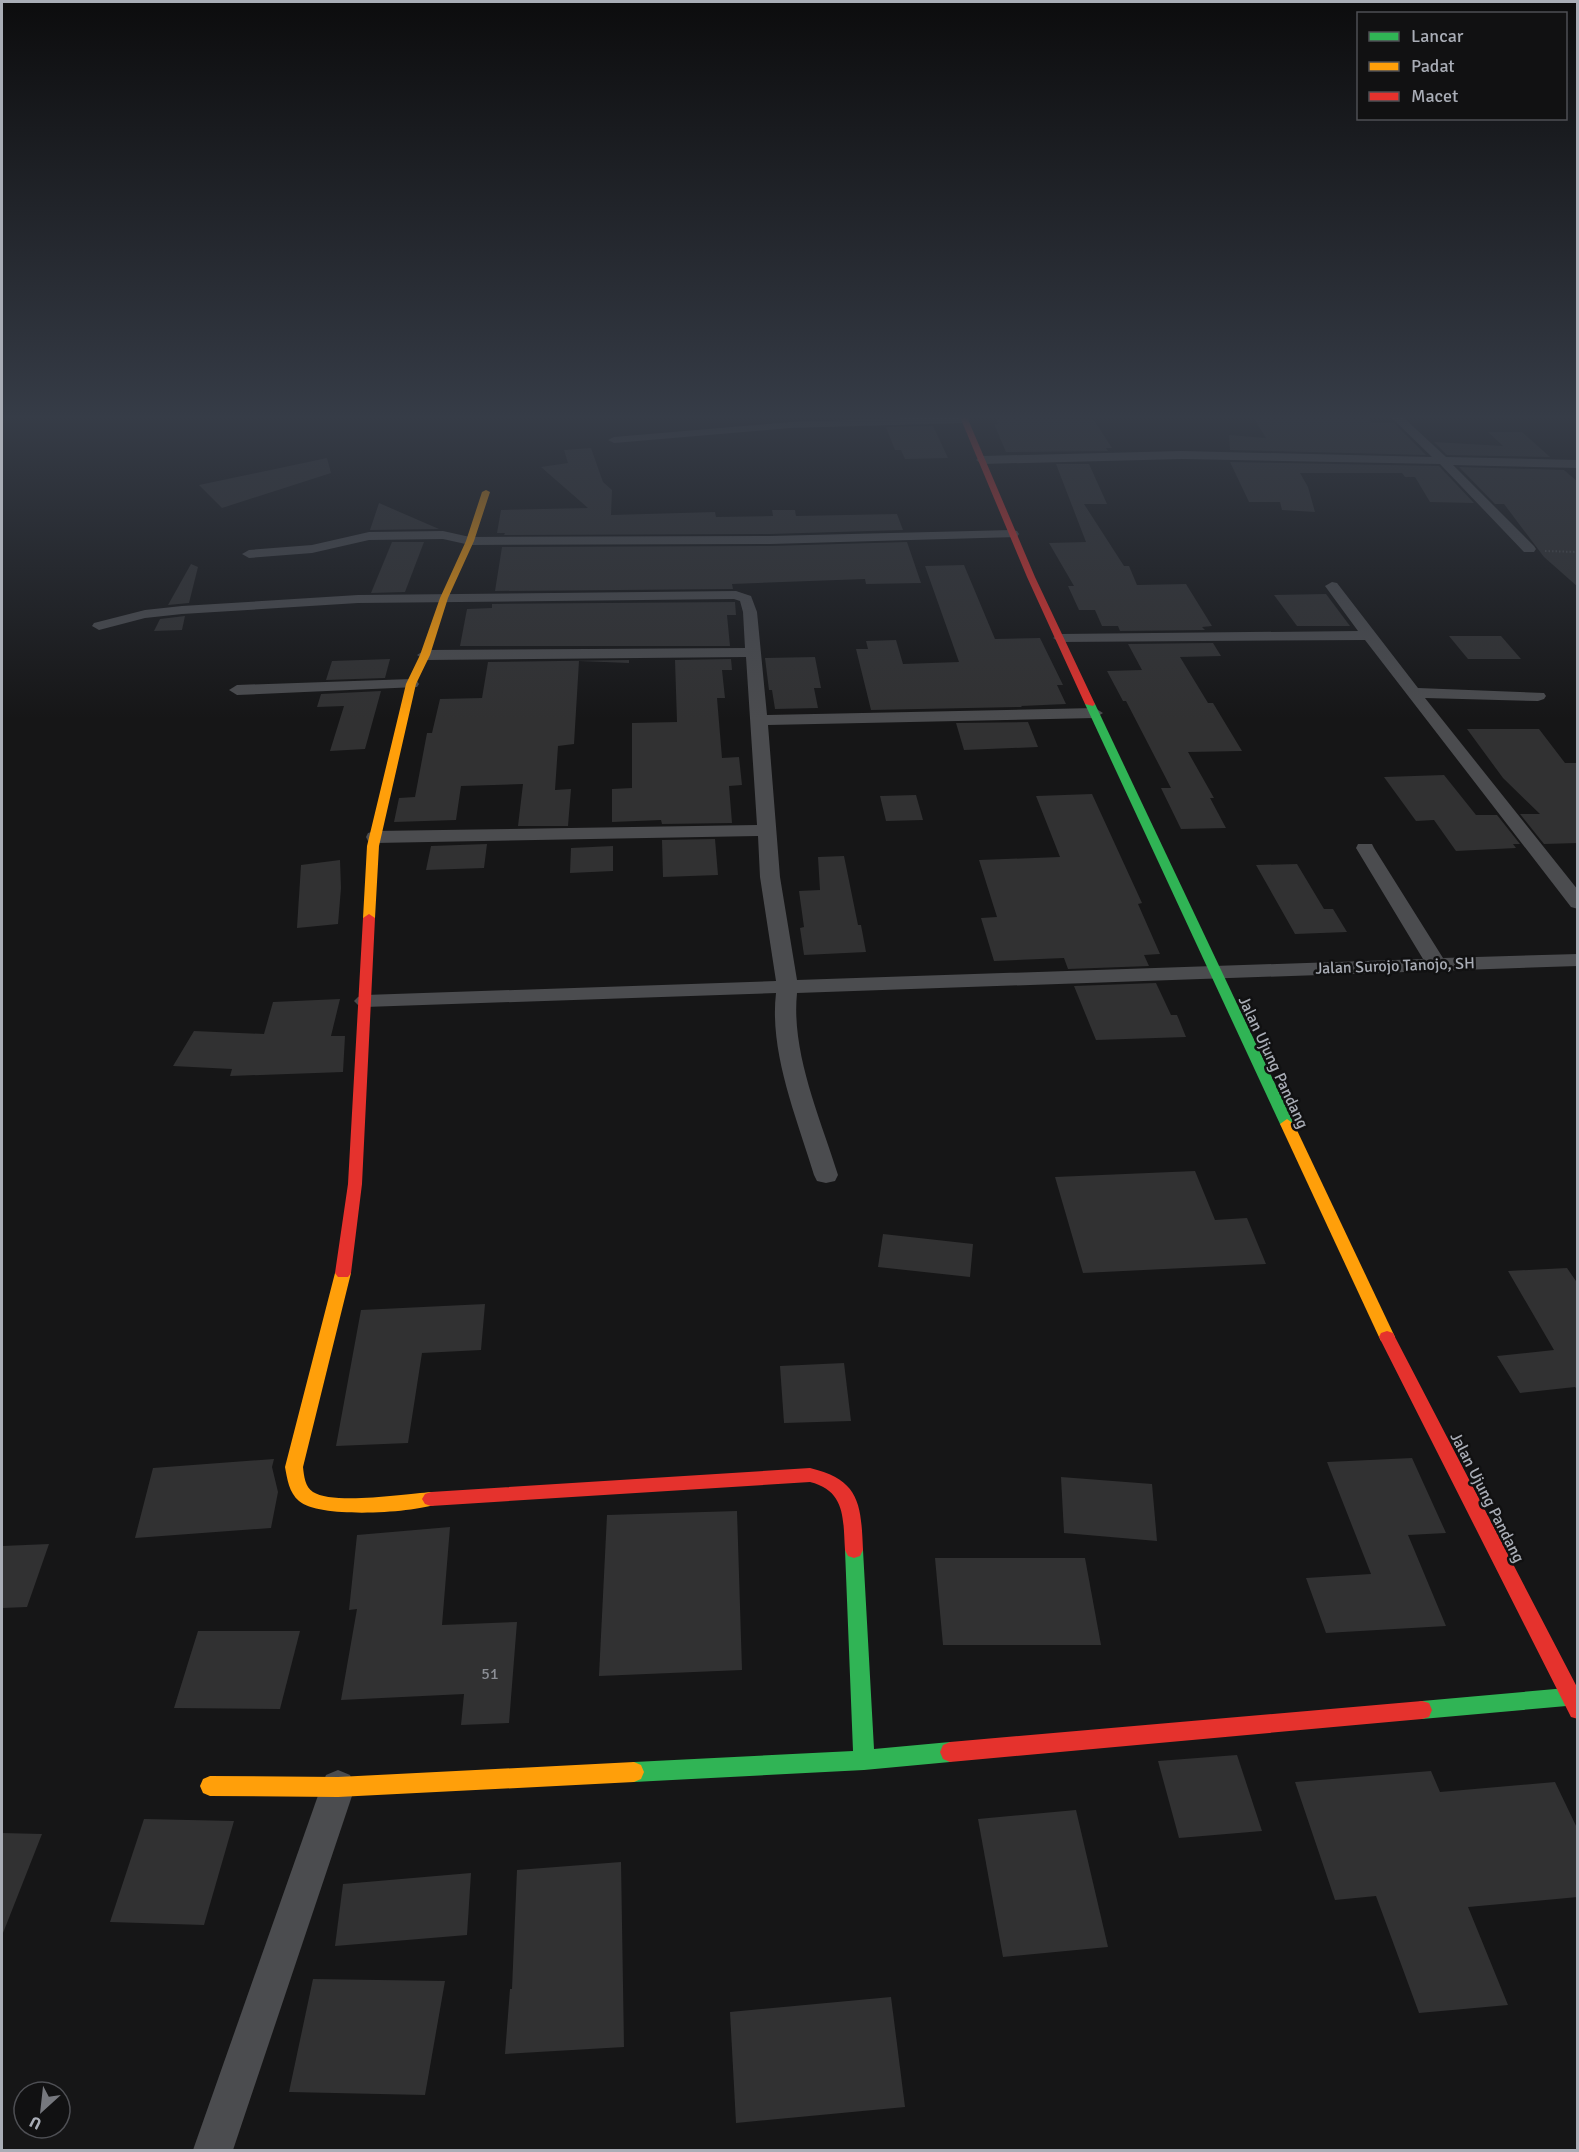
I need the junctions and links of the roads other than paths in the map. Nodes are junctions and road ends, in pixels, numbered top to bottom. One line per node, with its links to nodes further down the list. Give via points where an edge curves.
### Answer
1 (478, 517): 5 (street)
2 (1005, 517): 4 (street, Jalan Ujung Pandang)
3 (1498, 517): 6 (street)
4 (1012, 534): 5 (street); 12 (street, Jalan Ujung Pandang)
5 (470, 541): 7 (street, via 443,535 369,536 302,550); 9 (street)
6 (1529, 549)
7 (249, 554)
8 (1332, 586): 11 (street)
9 (444, 598): 10 (street, via 329,600 182,610 145,614); 13 (street, via 736,595 746,599); 14 (street)
10 (99, 626)
11 (1368, 635): 12 (street); 17 (street)
12 (1060, 638): 19 (street, Jalan Ujung Pandang)
13 (753, 652): 14 (street); 20 (street)
14 (424, 655): 15 (street)
15 (411, 684): 16 (street); 22 (street)
16 (237, 690)
17 (1413, 693): 18 (street); 24 (street)
18 (1538, 696)
19 (1095, 713): 20 (street); 27 (street, Jalan Ujung Pandang)
20 (759, 720): 21 (street)
21 (766, 830): 22 (street); 28 (street)
22 (375, 837): 29 (street)
23 (1365, 848): 26 (street)
24 (1578, 903)
25 (1578, 960): 26 (street, Jalan Surojo Tanojo, SH)
26 (1436, 964): 27 (street, Jalan Surojo Tanojo, SH)
27 (1213, 971): 28 (street, Jalan Surojo Tanojo, SH); 31 (street, Jalan Ujung Pandang, via 1381,1325)
28 (787, 986): 29 (street, Jalan Surojo Tanojo, SH); 30 (street, via 787,1046)
29 (365, 1001): 32 (street, via 355,1184 341,1286 294,1467 303,1494 313,1503 332,1506 773,1476 813,1475 828,1479 844,1490 852,1509)
30 (826, 1175)
31 (1576, 1700): 32 (street)
32 (864, 1760): 34 (street)
33 (210, 1786): 34 (street)
34 (338, 1787): 35 (street)
35 (213, 2151)

